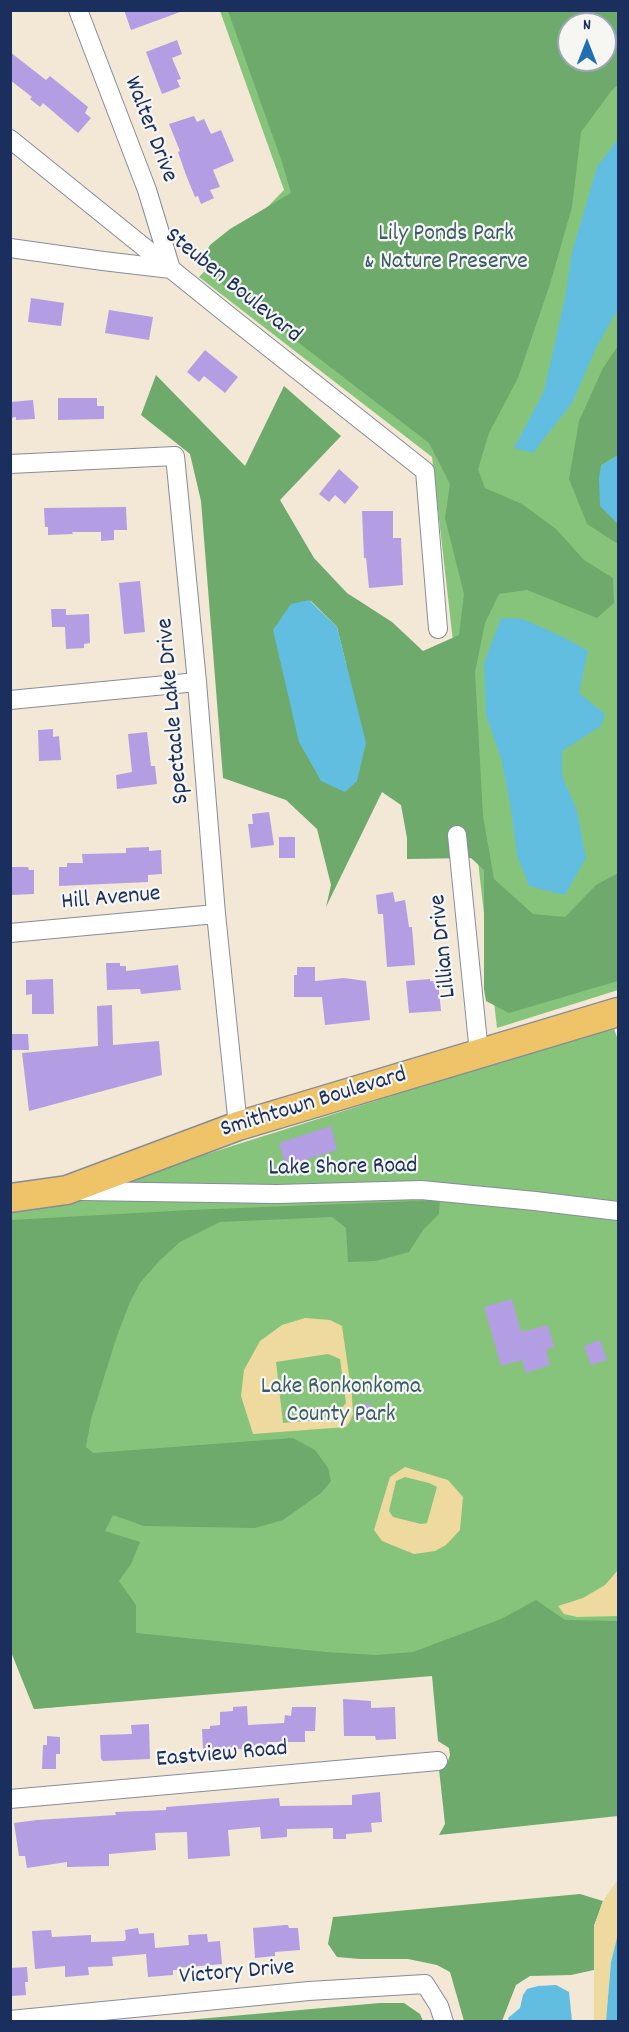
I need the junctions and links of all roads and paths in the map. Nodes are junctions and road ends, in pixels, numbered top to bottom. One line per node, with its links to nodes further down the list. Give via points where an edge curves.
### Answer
1 (78, 10): 4 (street, Walter Drive, via 147,190)
2 (10, 139): 4 (street, Steuben Boulevard)
3 (10, 248): 4 (street)
4 (171, 269): 6 (street, Steuben Boulevard, via 425,471)
5 (10, 464): 7 (street, Spectacle Lake Drive, via 175,456)
6 (438, 629)
7 (197, 682): 8 (street); 10 (street, Spectacle Lake Drive)
8 (10, 700)
9 (457, 835): 13 (street, Lillian Drive)
10 (216, 914): 11 (street, Hill Avenue); 14 (street, Spectacle Lake Drive)
11 (10, 933)
12 (618, 1012): 13 (main road, Smithtown Boulevard)
13 (479, 1053): 14 (main road, Smithtown Boulevard)
14 (238, 1126): 15 (main road, Smithtown Boulevard)
15 (67, 1190): 16 (main road, Smithtown Boulevard); 17 (street, Lake Shore Road, via 277,1194 421,1190)
16 (10, 1198)
17 (618, 1211)
18 (438, 1761): 19 (street, Eastview Road)
19 (10, 1799)
20 (10, 2020): 21 (street, Victory Drive, via 309,1991 425,1984)
21 (444, 2022)

